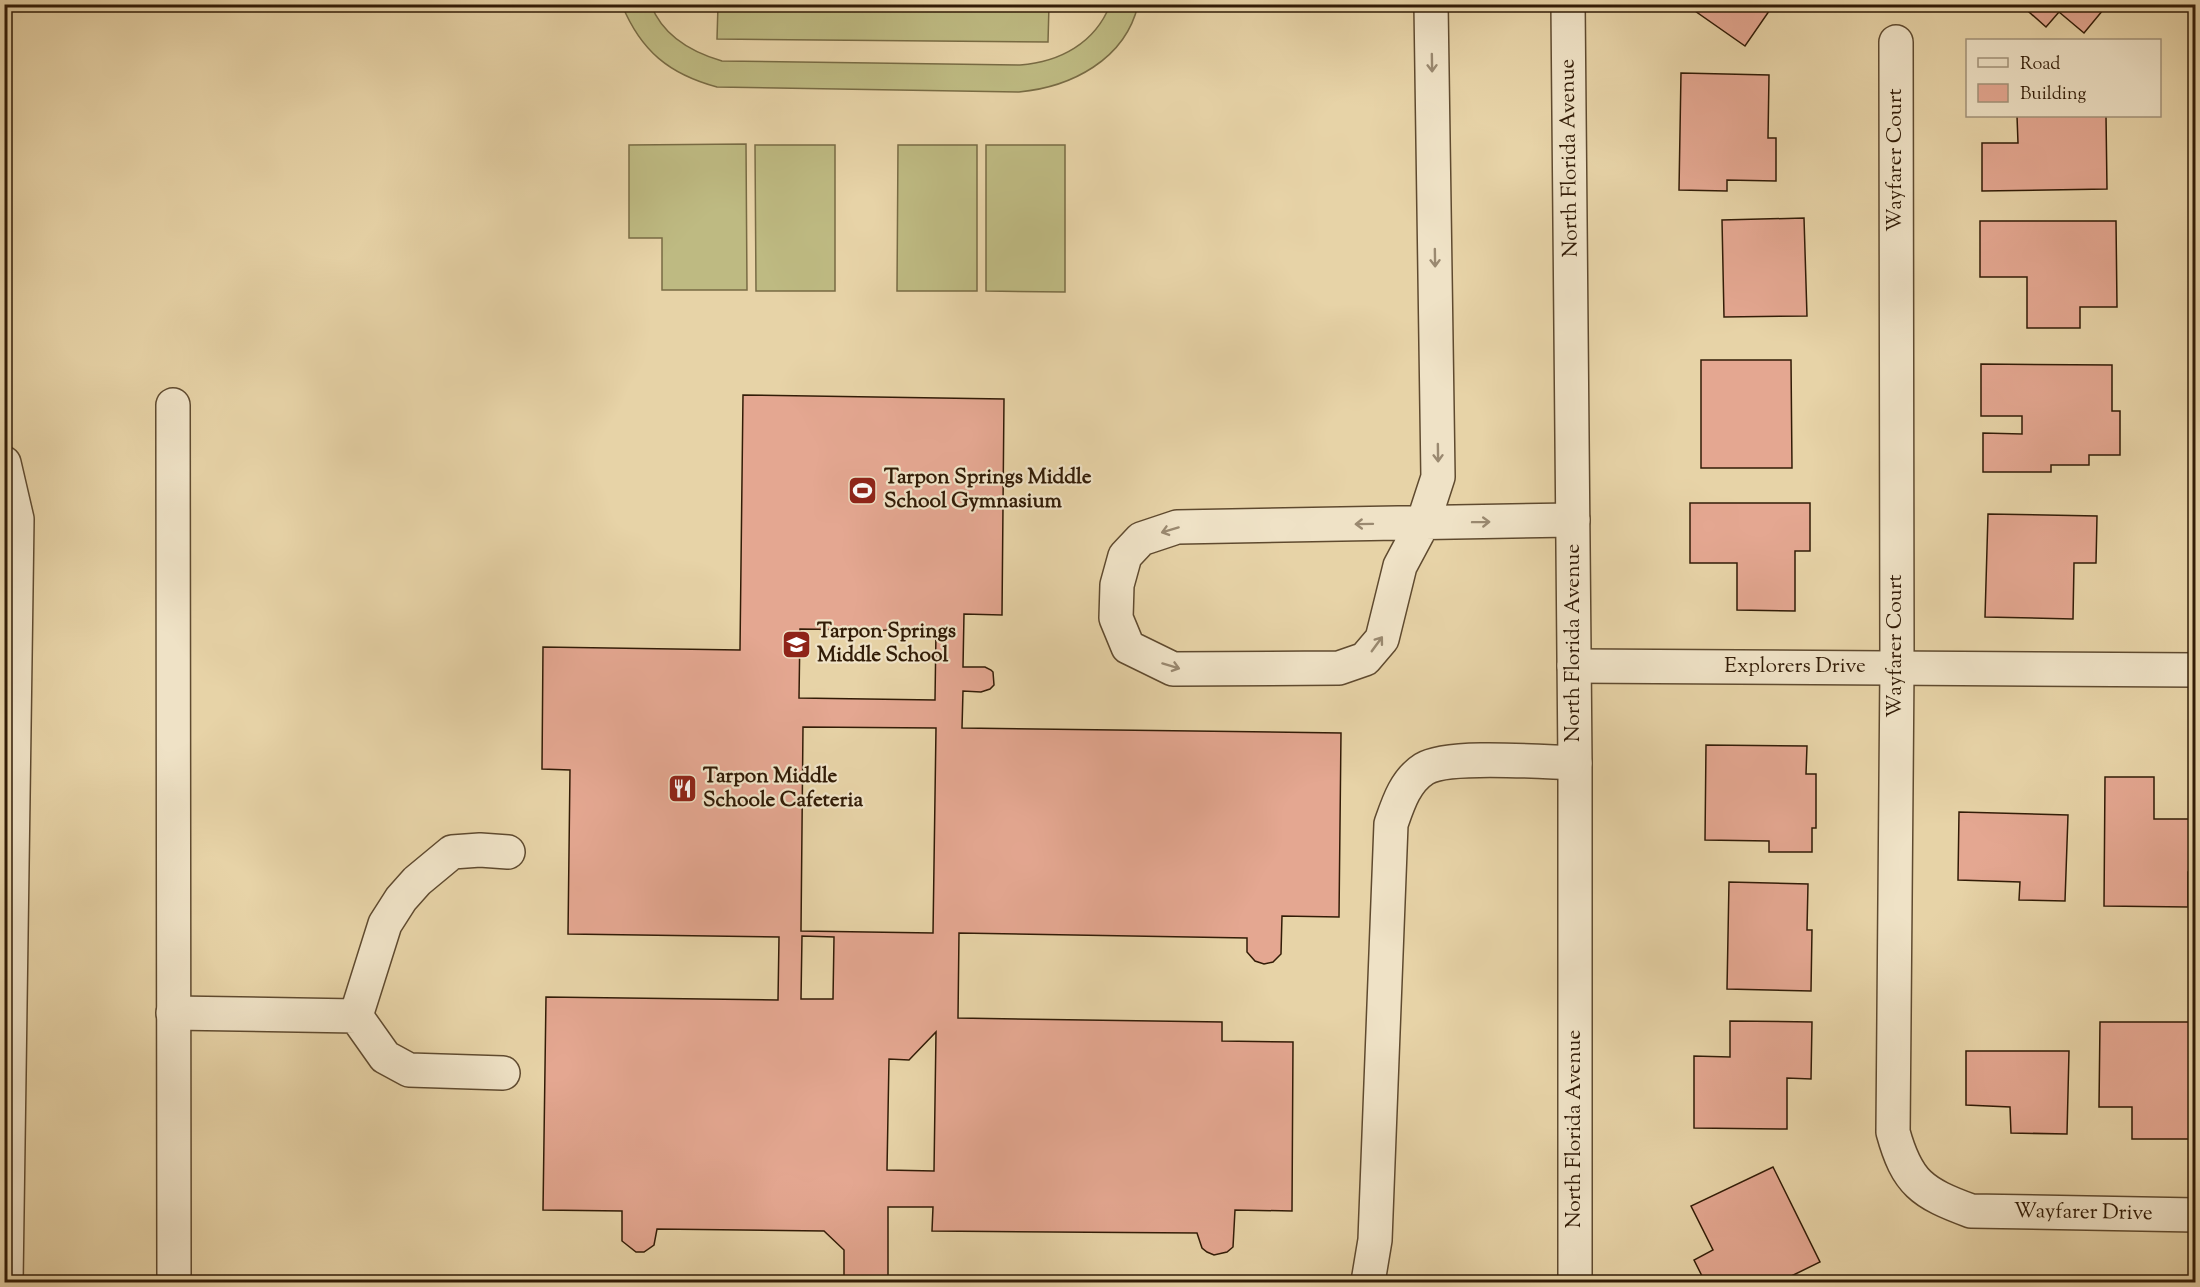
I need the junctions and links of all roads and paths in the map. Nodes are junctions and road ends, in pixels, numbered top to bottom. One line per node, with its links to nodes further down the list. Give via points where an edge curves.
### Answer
1 (1431, 4): 7 (street, one-way to 7, via 1438,477)
2 (1568, 4): 6 (street, North Florida Avenue)
3 (1896, 42): 9 (street, Wayfarer Court)
4 (173, 405): 13 (street)
5 (4, 463): 18 (street, via 17,519)
6 (1573, 520): 7 (street, one-way to 6); 8 (street, North Florida Avenue)
7 (1423, 524): 7 (street, one-way to 7, via 1178,527 1141,539 1125,556 1117,585 1116,618 1128,647 1173,669 1339,668 1365,659 1382,639 1400,566)
8 (1574, 666): 9 (street, Explorers Drive); 11 (street, North Florida Avenue)
9 (1897, 667): 10 (street, Explorers Drive); 16 (street, Wayfarer Court, via 1893,1132 1910,1175 1925,1191)
10 (2196, 670)
11 (1575, 763): 20 (street, via 1440,762 1423,769 1399,801 1391,824 1375,1240); 21 (street, North Florida Avenue)
12 (508, 852): 14 (street, via 452,852 417,881 385,924)
13 (174, 1013): 14 (street); 19 (street)
14 (356, 1016): 15 (street, via 385,1057 409,1070)
15 (502, 1073)
16 (1971, 1211): 17 (street, Wayfarer Drive)
17 (2196, 1215)
18 (6, 1282)
19 (174, 1282)
20 (1368, 1282)
21 (1575, 1282)

